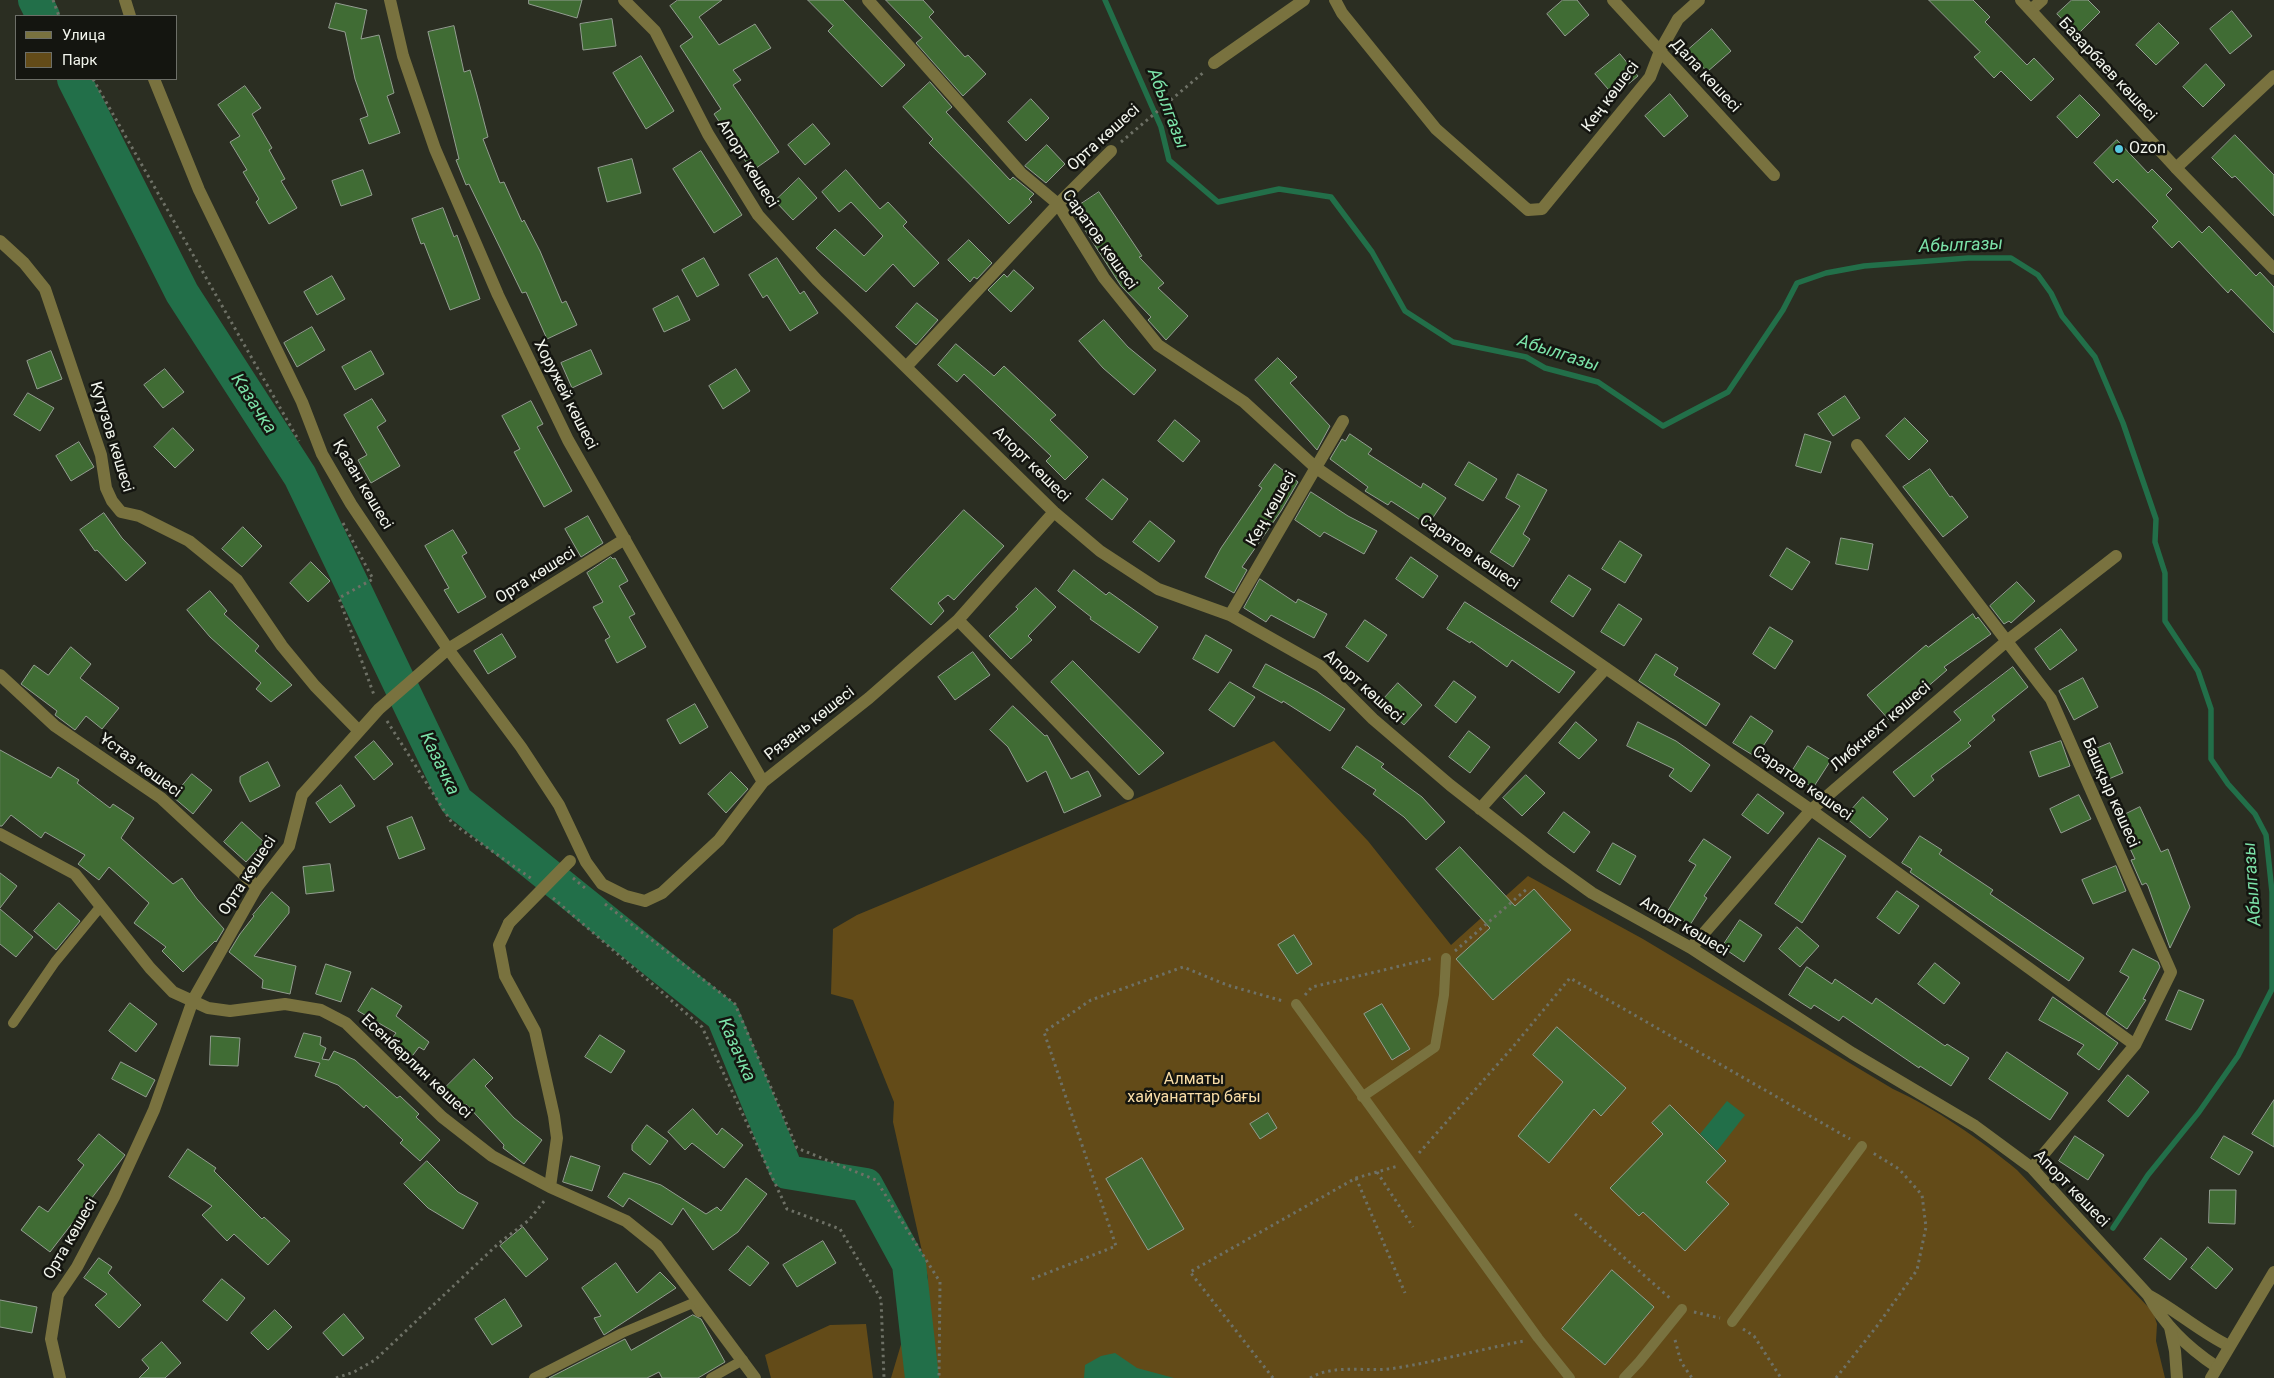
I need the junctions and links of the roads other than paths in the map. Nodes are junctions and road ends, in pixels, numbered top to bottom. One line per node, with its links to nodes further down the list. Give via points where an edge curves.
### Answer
1 (124, 0): 12 (street)
2 (390, 0): 28 (street, Хоружей көшесі, via 403,56 435,150 498,295 568,440)
3 (624, 0): 23 (street, Апорт көшесі, via 655,31 708,134 758,215)
4 (868, 0): 20 (street, Саратов көшесі, via 1021,173)
5 (1304, 0): 14 (street)
6 (1335, 0): 13 (street, Кең көшесі, via 1342,13 1436,129 1528,210 1542,209 1650,77)
7 (1613, 0): 13 (street, Дала көшесі)
8 (1699, 0): 13 (street, Кең көшесі, via 1678,20)
9 (2022, 0): 11 (street, Базарбаев көшесі)
10 (2042, 0): 11 (street)
11 (2031, 10): 18 (street, Базарбаев көшесі)
12 (130, 15)
13 (1660, 51): 19 (street, Дала көшесі)
14 (1214, 64)
15 (2274, 76): 18 (street)
16 (154, 80): 33 (street, Қазан көшесі, via 199,190 302,402 322,454)
17 (1111, 151): 20 (street, Орта көшесі)
18 (2176, 168): 22 (street, Базарбаев көшесі)
19 (1774, 175)
20 (1058, 204): 23 (street, Орта көшесі); 26 (street, Саратов көшесі, via 1104,278 1158,345 1244,402)
21 (0, 241): 36 (street, Кутузов көшесі, via 45,289 101,456 106,488 112,501 121,512 139,516 189,541 236,580 282,646)
22 (2274, 269)
23 (906, 367): 27 (street, Апорт көшесі)
24 (1343, 420): 26 (street, Кең көшесі)
25 (1858, 445): 32 (street, Башқыр көшесі)
26 (1315, 467): 30 (street, Кең көшесі); 34 (street, Саратов көшесі)
27 (1054, 512): 30 (street, Апорт көшесі, via 1100,551 1158,589); 31 (street, Рязань көшесі)
28 (625, 539): 33 (street, Орта көшесі); 37 (street, Хоружей көшесі)
29 (2116, 556): 32 (street, Либкнехт көшесі)
30 (1230, 615): 39 (street, Апорт көшесі, via 1320,666 1373,719)
31 (958, 620): 37 (street, Рязань көшесі, via 869,698); 38 (street)
32 (2008, 640): 40 (street, Либкнехт көшесі); 50 (street, Башқыр көшесі, via 2051,699 2171,972)
33 (444, 653): 36 (street, Орта көшесі, via 382,706); 42 (street, Қазан көшесі, via 521,747 554,797)
34 (1606, 668): 39 (street); 40 (street, Саратов көшесі)
35 (0, 675): 43 (street, Ұстаз көшесі, via 55,726 161,798)
36 (359, 731): 43 (street, Орта көшесі, via 302,795 289,846)
37 (763, 782): 42 (street, Рязань көшесі, via 718,840 662,893 645,901 602,884)
38 (1128, 794)
39 (1480, 809): 45 (street, Апорт көшесі, via 1592,893)
40 (1811, 810): 45 (street, Либкнехт көшесі); 50 (street, Саратов көшесі)
41 (0, 834): 44 (street, Есенберлин көшесі, via 74,874)
42 (582, 855): 54 (street, bridge, via 570,861 509,923 500,946 505,976 536,1031 554,1116 556,1138)
43 (258, 887): 47 (street, Орта көшесі)
44 (101, 906): 47 (street, Есенберлин көшесі, via 173,992); 49 (lane, via 55,962)
45 (1691, 948): 53 (street, Апорт көшесі, via 1852,1053 1975,1126)
46 (1446, 958): 51 (lane, via 1435,1047)
47 (193, 1000): 54 (street, Есенберлин көшесі, via 208,1008 230,1011 285,1004 321,1010 346,1023 442,1117 492,1156); 63 (street, Орта көшесі, via 150,1119 114,1197 77,1267 58,1294 51,1338)
48 (1296, 1004): 51 (lane)
49 (13, 1023)
50 (2135, 1045): 53 (street, Башқыр көшесі)
51 (1362, 1097): 67 (lane)
52 (1862, 1146): 58 (lane)
53 (2032, 1168): 56 (street, Апорт көшесі)
54 (550, 1187): 61 (street, Есенберлин көшесі, via 626,1221 657,1246)
55 (2274, 1272): 60 (street)
56 (2148, 1295): 59 (street, Апорт көшесі); 60 (street, Апорт көшесі)
57 (1682, 1309): 68 (lane)
58 (1732, 1322)
59 (2170, 1328): 62 (street, Апорт көшесі); 69 (street)
60 (2229, 1346): 62 (street)
61 (740, 1362): 64 (lane, via 693,1303 622,1332); 65 (lane); 66 (street, Есенберлин көшесі)
62 (2214, 1373)
63 (60, 1378)
64 (534, 1378)
65 (711, 1378)
66 (755, 1378)
67 (1570, 1378)
68 (1624, 1378)
69 (2177, 1378)

